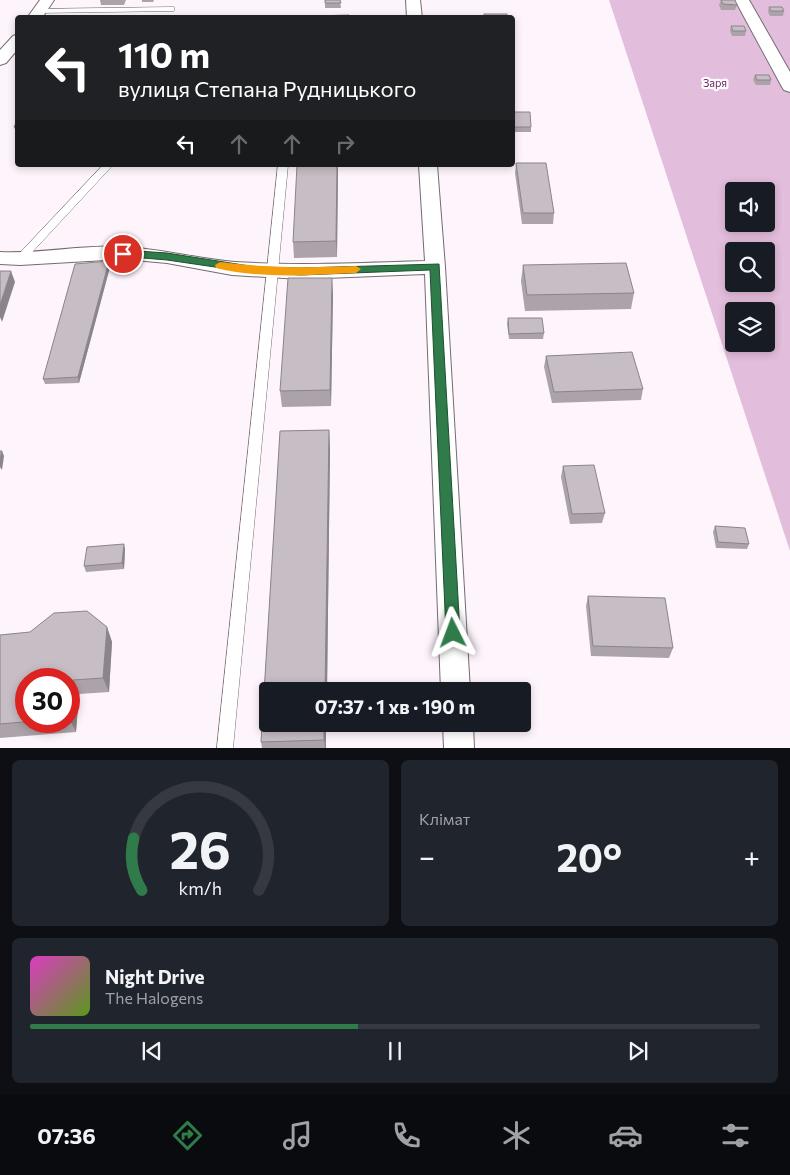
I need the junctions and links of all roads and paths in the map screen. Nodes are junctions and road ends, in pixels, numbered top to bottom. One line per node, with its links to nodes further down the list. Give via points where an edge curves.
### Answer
1 (413, 0): 5 (street)
2 (742, 0): 6 (street)
3 (40, 9): 4 (lane)
4 (171, 9)
5 (415, 15)
6 (790, 87)
7 (106, 167): 10 (lane)
8 (283, 167): 12 (lane)
9 (428, 167): 11 (street)
10 (10, 258): 12 (street, via 123,254 167,256 232,268)
11 (435, 267): 12 (street, via 301,272); 13 (street)
12 (271, 270): 15 (lane)
13 (456, 682)
14 (458, 732): 16 (street)
15 (225, 748)
16 (459, 748)

